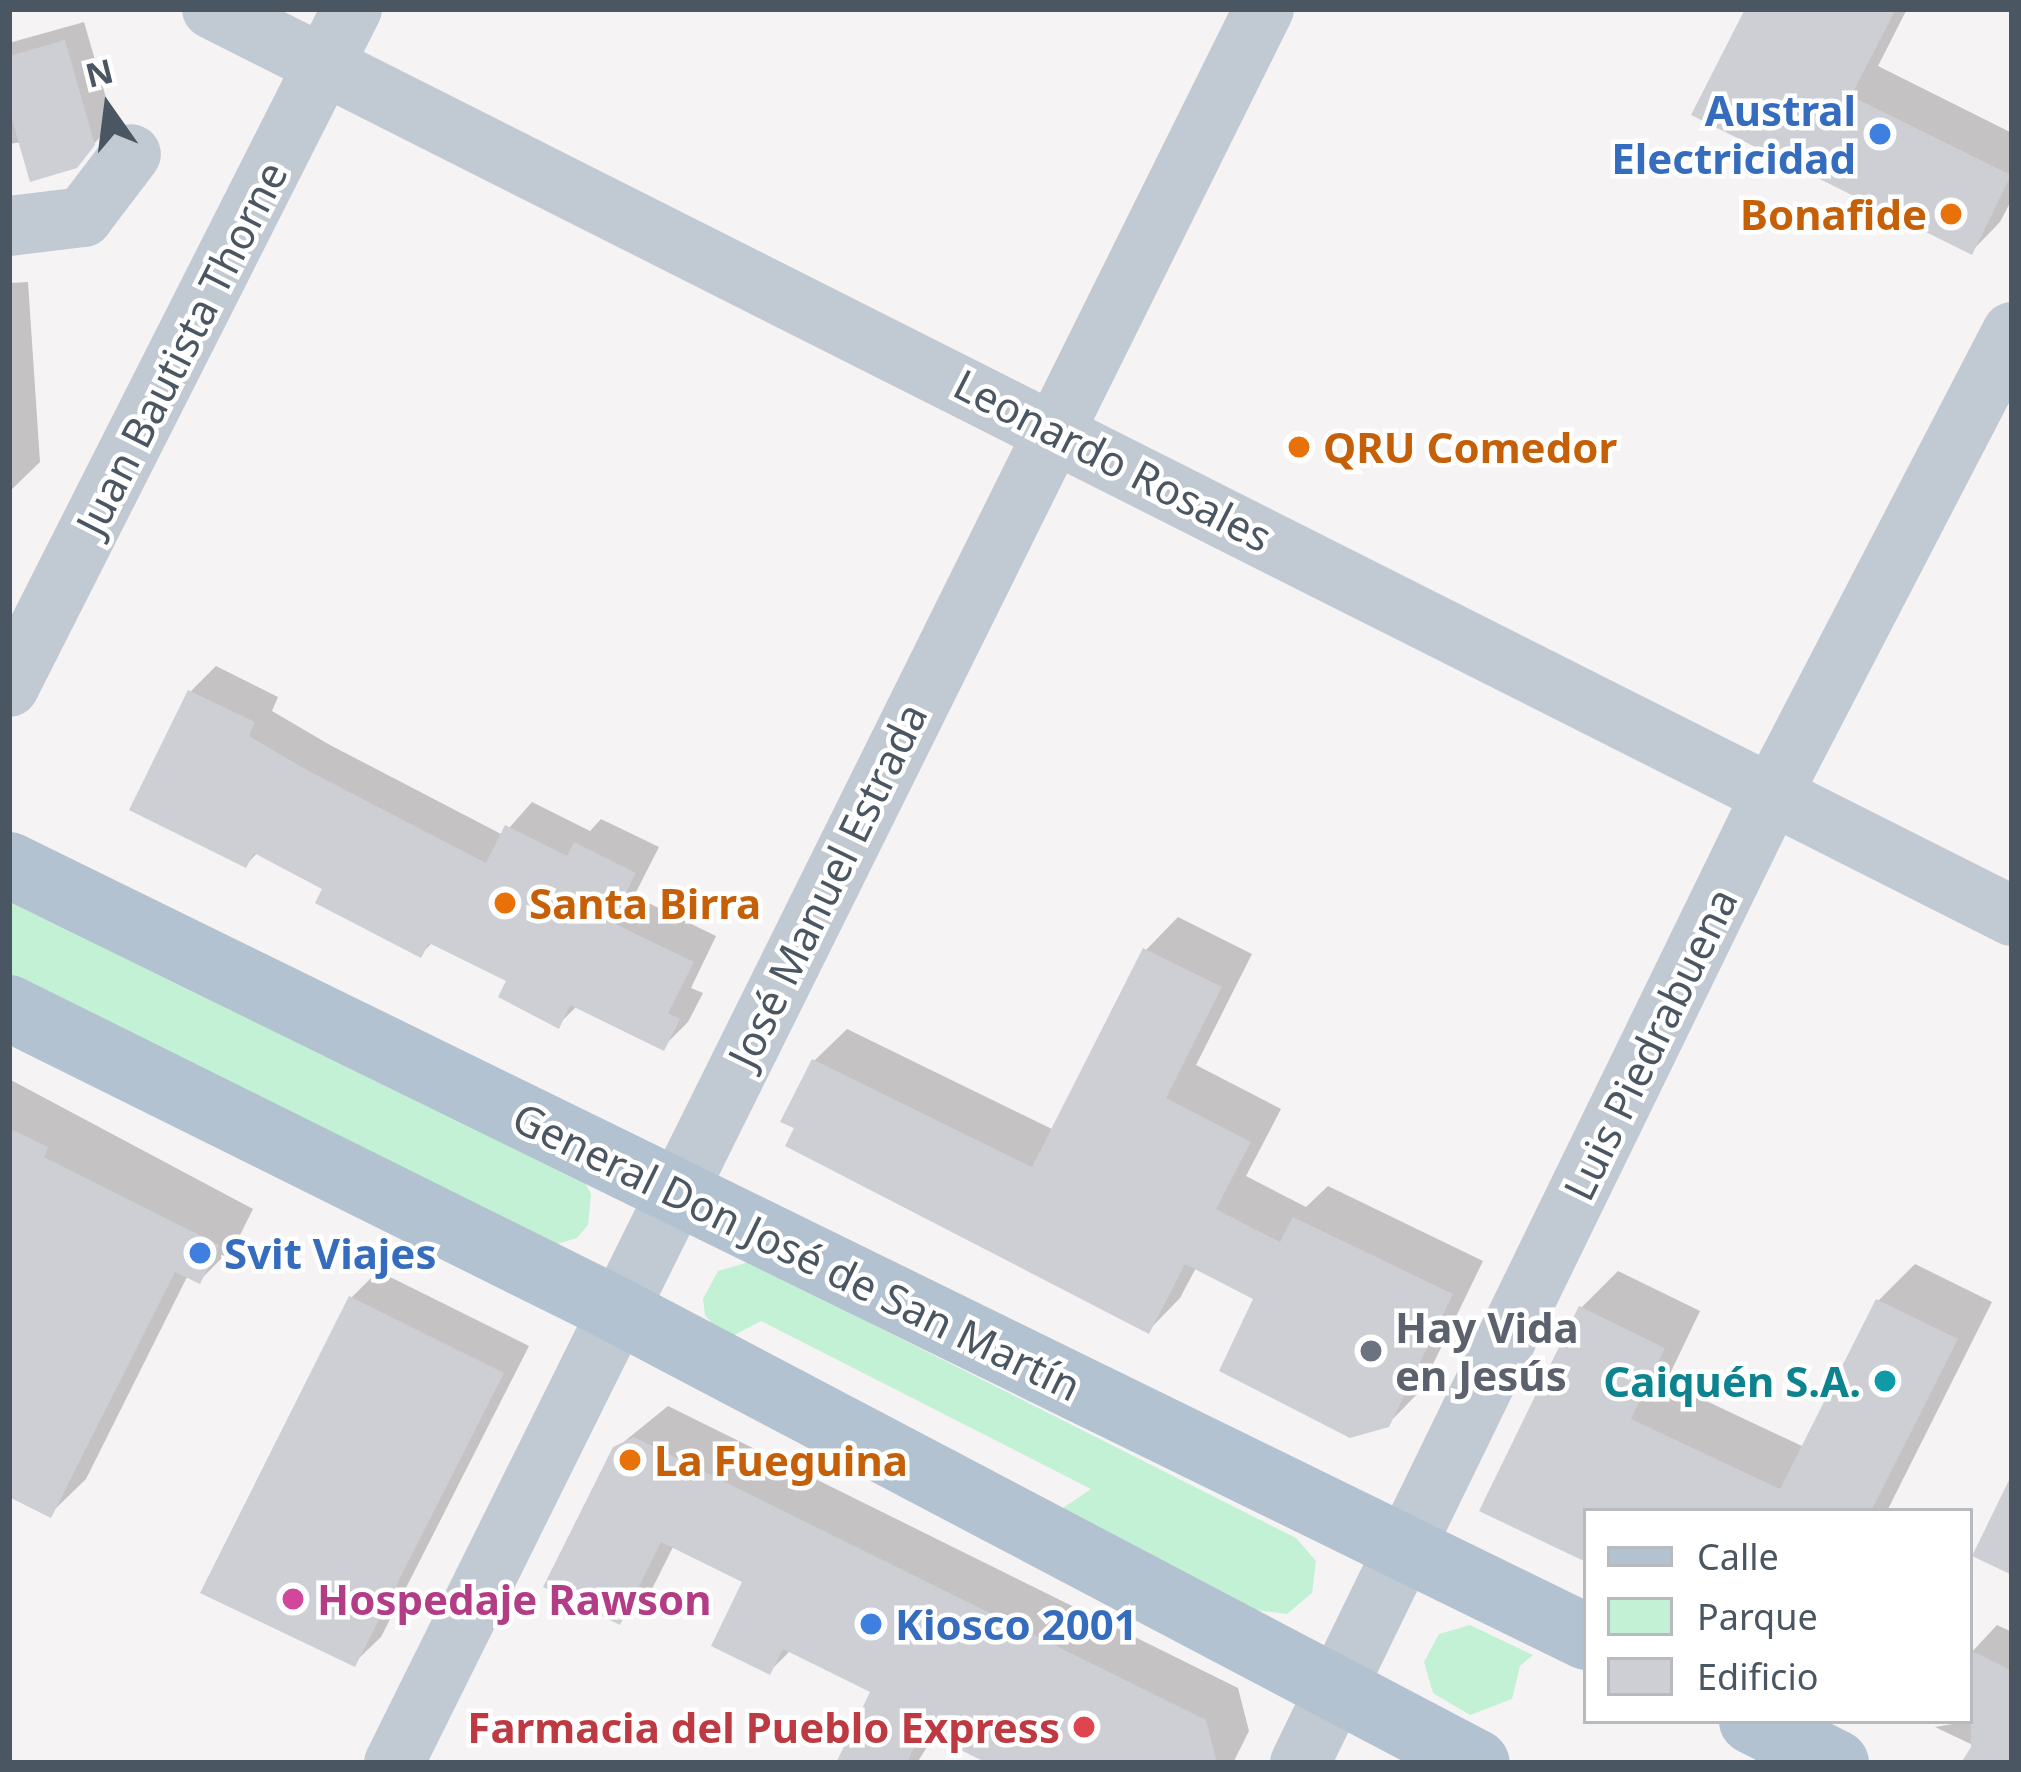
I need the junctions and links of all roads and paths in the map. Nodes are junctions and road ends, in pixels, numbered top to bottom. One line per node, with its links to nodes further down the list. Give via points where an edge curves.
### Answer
1 (212, 9): 4 (street, Leonardo Rosales)
2 (352, 9): 4 (street, Juan Bautista Thorne)
3 (1264, 9): 8 (street, José Manuel Estrada)
4 (324, 68): 8 (street, Leonardo Rosales); 9 (street, Juan Bautista Thorne)
5 (131, 154): 6 (street, via 83,218)
6 (9, 226)
7 (2012, 332): 10 (street, Luis Piedrabuena)
8 (1054, 429): 10 (street, Leonardo Rosales); 14 (street, José Manuel Estrada)
9 (9, 687)
10 (1770, 798): 12 (street, Leonardo Rosales); 16 (street, Luis Piedrabuena)
11 (9, 865): 14 (main road, General Don José de San Martín)
12 (2012, 916)
13 (9, 1008): 15 (main road)
14 (674, 1192): 15 (street, José Manuel Estrada); 16 (main road, General Don José de San Martín)
15 (613, 1308): 18 (main road); 20 (street, José Manuel Estrada)
16 (1404, 1546): 17 (main road, General Don José de San Martín); 18 (street, Luis Piedrabuena)
17 (1583, 1636)
18 (1336, 1694): 21 (street, Luis Piedrabuena); 22 (main road)
19 (1758, 1724): 23 (main road)
20 (394, 1763)
21 (1300, 1763)
22 (1477, 1763)
23 (1836, 1763)

